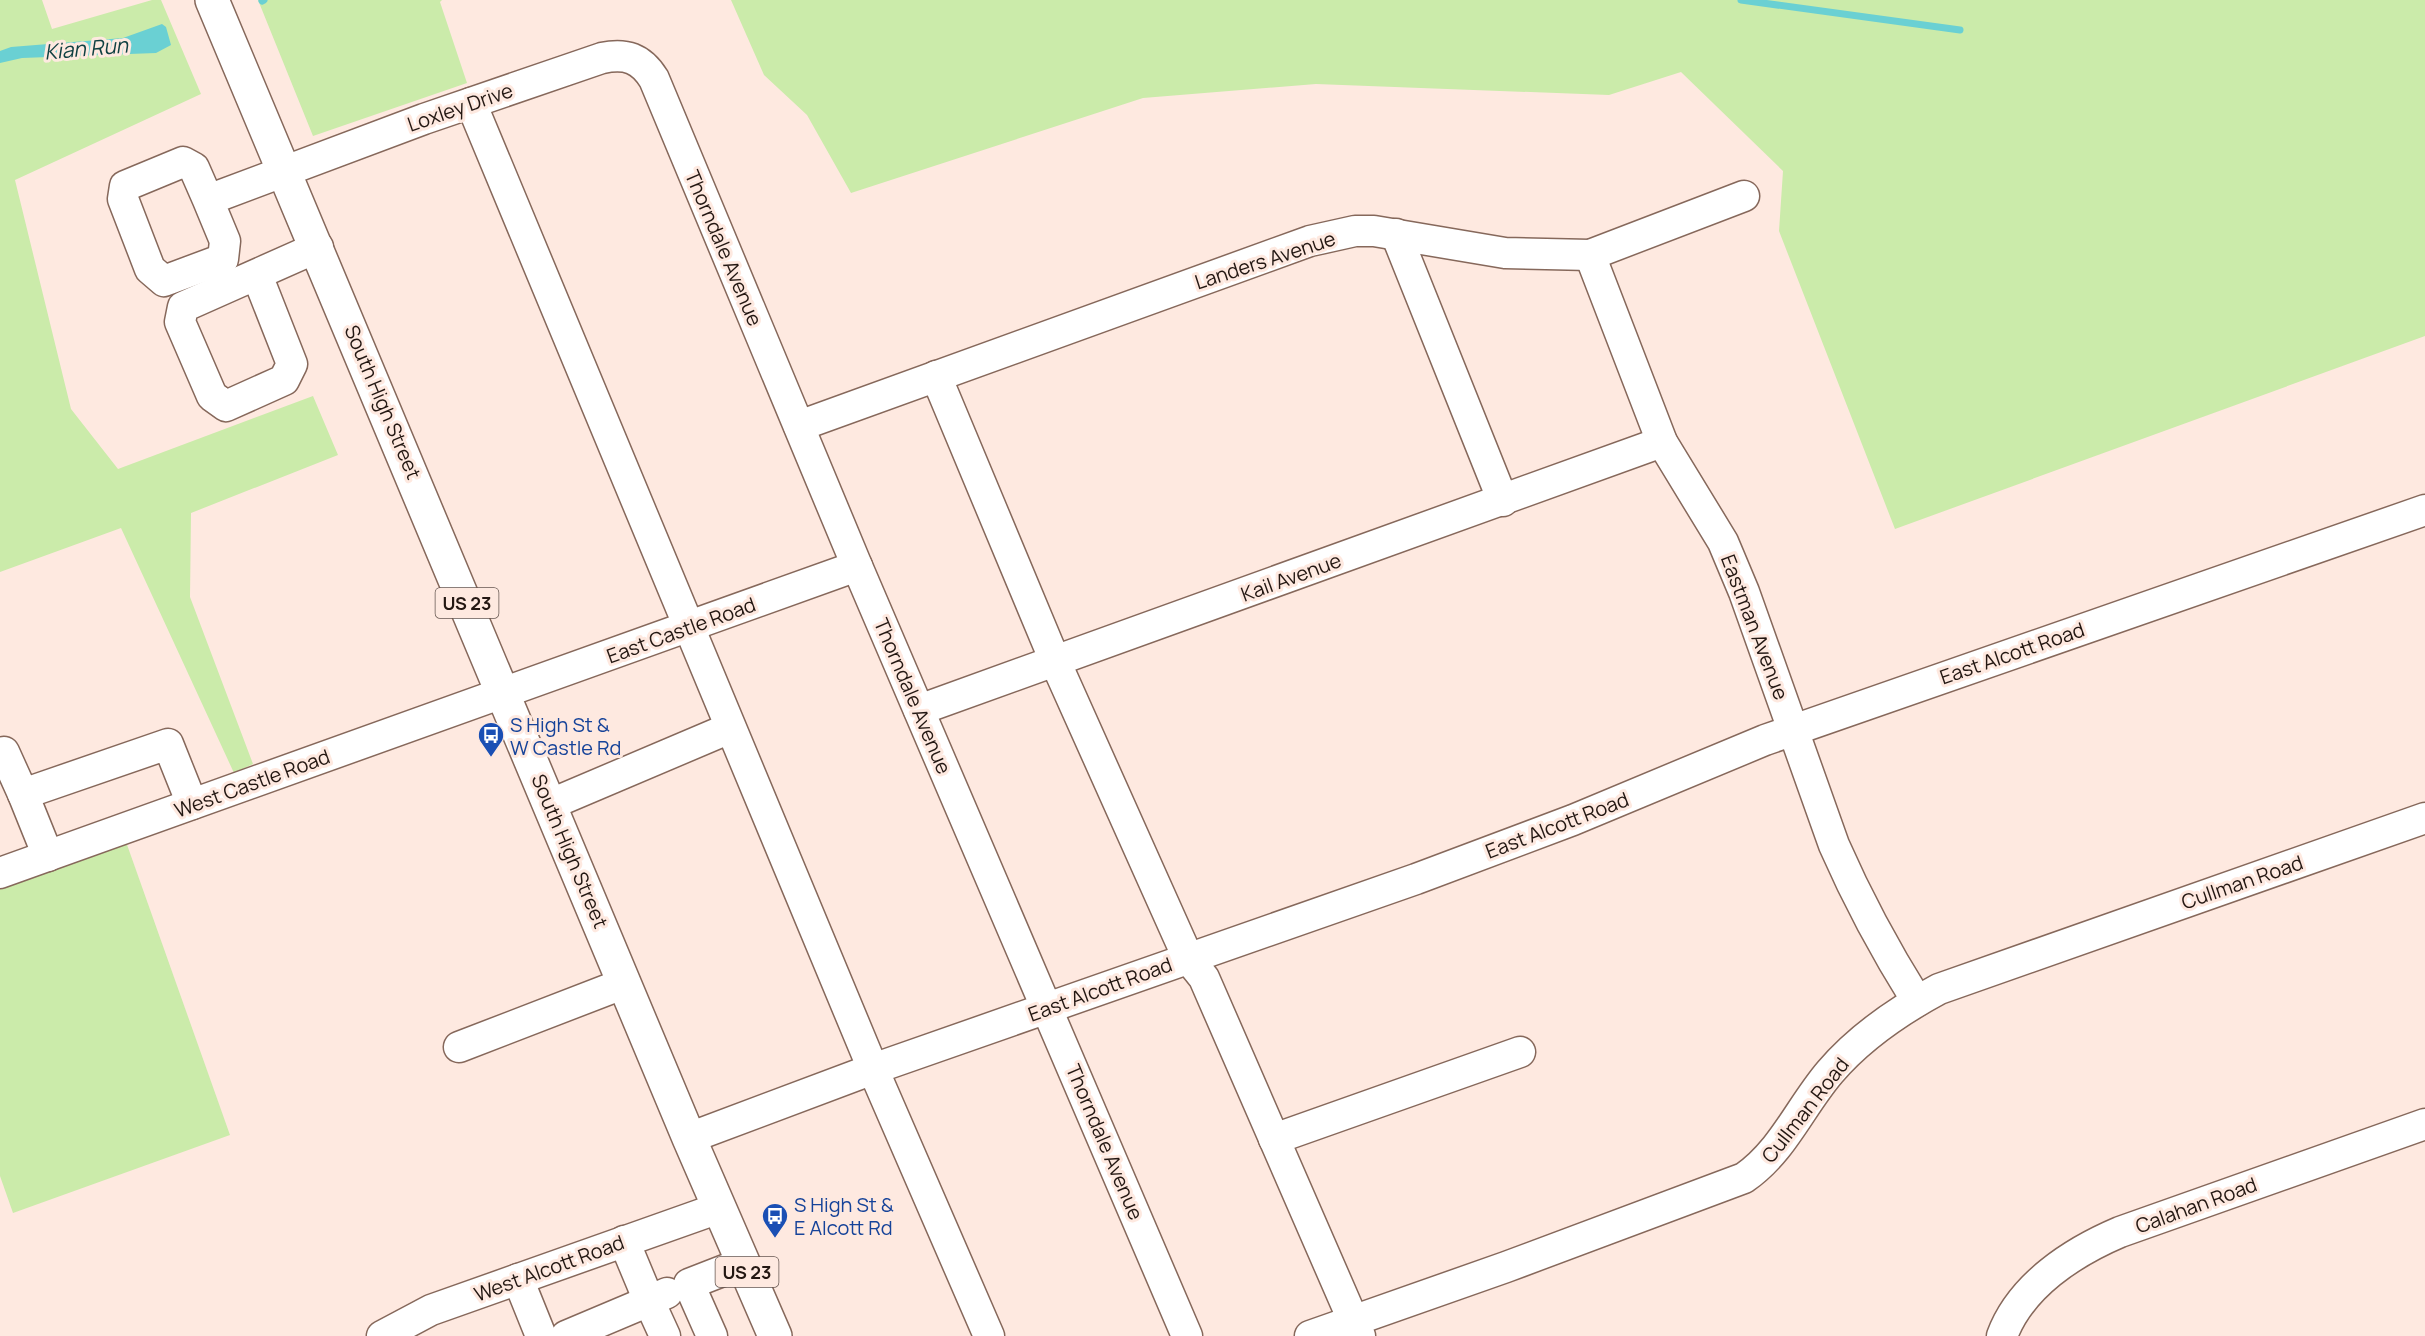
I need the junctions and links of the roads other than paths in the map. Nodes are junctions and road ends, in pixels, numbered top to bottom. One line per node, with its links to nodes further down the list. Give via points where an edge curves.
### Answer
1 (213, 0): 4 (main road, South High Street / US 23)
2 (636, 58): 3 (street, Loxley Drive, via 620,54 603,58); 12 (street, Thorndale Avenue, via 654,79)
3 (471, 103): 4 (street, Loxley Drive); 17 (street)
4 (286, 170): 6 (street, Loxley Drive); 8 (main road, South High Street / US 23)
5 (1744, 196): 9 (street, Landers Avenue)
6 (208, 201)
7 (1396, 234): 9 (street, Landers Avenue, via 1505,253); 11 (street, Landers Avenue, via 1355,231 1310,242); 14 (street)
8 (318, 247): 10 (street); 19 (main road, South High Street / US 23)
9 (1590, 255): 13 (street, Eastman Avenue)
10 (257, 275)
11 (936, 376): 12 (street, Landers Avenue); 18 (street)
12 (799, 426): 16 (street, Thorndale Avenue)
13 (1662, 442): 14 (street, Kail Avenue); 22 (street, Eastman Avenue, via 1723,542)
14 (1503, 501): 18 (street, Kail Avenue)
15 (2425, 510): 22 (street, East Alcott Road)
16 (857, 566): 17 (street, East Castle Road); 20 (street, Thorndale Avenue)
17 (688, 628): 19 (street, East Castle Road); 21 (street)
18 (1055, 661): 20 (street, Kail Avenue); 30 (street)
19 (505, 693): 25 (street, West Castle Road); 26 (main road, South High Street / US 23)
20 (919, 710): 33 (street, Thorndale Avenue)
21 (730, 728): 26 (street); 36 (street)
22 (1793, 730): 30 (street, East Alcott Road, via 1573,820); 32 (street, Eastman Avenue, via 1849,879)
23 (4, 752): 24 (street)
24 (23, 794): 25 (street, via 168,744); 28 (street)
25 (192, 804): 28 (street, West Castle Road)
26 (551, 804): 31 (main road, South High Street / US 23)
27 (2425, 818): 32 (street, Cullman Road, via 1968,977)
28 (48, 856): 29 (street, West Castle Road)
29 (0, 873)
30 (1188, 958): 33 (street, East Alcott Road); 39 (street, via 1204,978)
31 (625, 983): 34 (street); 38 (main road, South High Street / US 23)
32 (1917, 1001): 47 (street, Cullman Road, via 1831,1070 1768,1160 1744,1178)
33 (1047, 1009): 36 (street, East Alcott Road); 55 (street, Thorndale Avenue)
34 (459, 1047)
35 (1520, 1052): 39 (street)
36 (873, 1069): 38 (street, East Alcott Road); 54 (street)
37 (2425, 1124): 57 (street, Calahan Road, via 2085,1247 2034,1289 2016,1310)
38 (689, 1138): 40 (main road, South High Street / US 23)
39 (1274, 1139): 47 (street)
40 (719, 1208): 41 (street, West Alcott Road); 42 (main road, South High Street / US 23)
41 (624, 1241): 43 (street, West Alcott Road); 45 (street)
42 (743, 1263): 44 (street); 53 (main road, South High Street / US 23)
43 (518, 1280): 48 (street, West Alcott Road, via 431,1310); 49 (street)
44 (689, 1284): 45 (street); 52 (street)
45 (649, 1300): 46 (street); 51 (street)
46 (623, 1325): 50 (street)
47 (1356, 1328): 56 (street, Cullman Road)
48 (382, 1336)
49 (541, 1336)
50 (566, 1336)
51 (664, 1336)
52 (712, 1336)
53 (775, 1336)
54 (989, 1336)
55 (1187, 1336)
56 (1310, 1336)
57 (2002, 1336)

